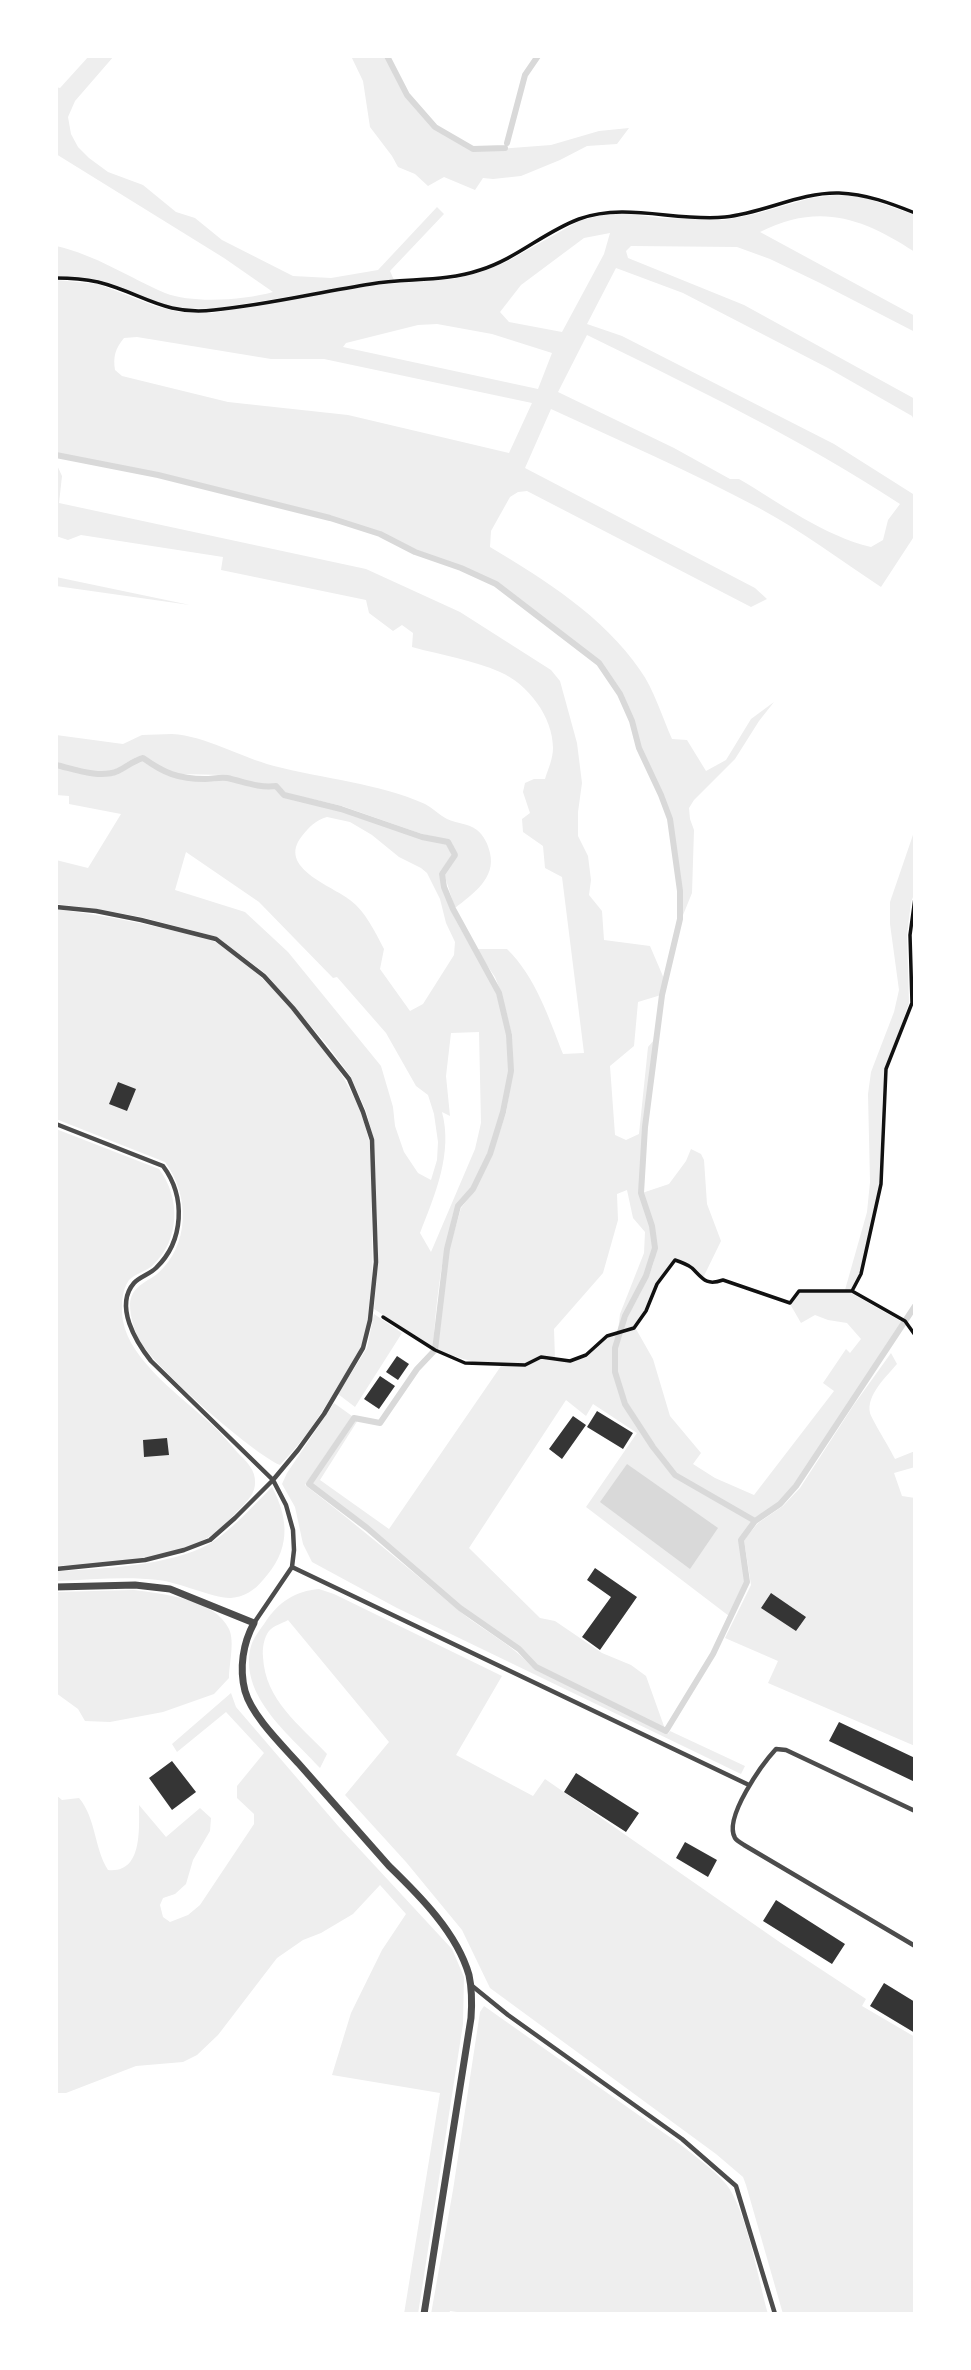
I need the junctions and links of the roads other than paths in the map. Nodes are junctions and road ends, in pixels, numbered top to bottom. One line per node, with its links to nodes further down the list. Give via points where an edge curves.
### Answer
1 (56, 907): 3 (lane, via 96,911 216,939 264,976 326,1047 349,1079 363,1112 372,1140 376,1262 363,1348 324,1414)
2 (56, 1124): 3 (lane, via 163,1166 172,1177 180,1220 175,1242 155,1270 133,1283 126,1302 128,1322 136,1343 151,1361)
3 (273, 1480): 4 (lane, via 293,1530); 5 (lane, via 209,1540 145,1560)
4 (292, 1567): 7 (lane); 8 (lane)
5 (56, 1569)
6 (56, 1587): 7 (street, via 170,1589)
7 (254, 1623): 11 (street, via 243,1654 245,1691 253,1708 447,1931)
8 (749, 1785): 9 (lane, via 776,1749 786,1750); 10 (lane, via 736,1815 735,1838)
9 (915, 1811)
10 (915, 1945)
11 (470, 1985): 12 (street, via 471,2018); 13 (lane, via 682,2138 736,2186)
12 (424, 2314)
13 (775, 2314)

